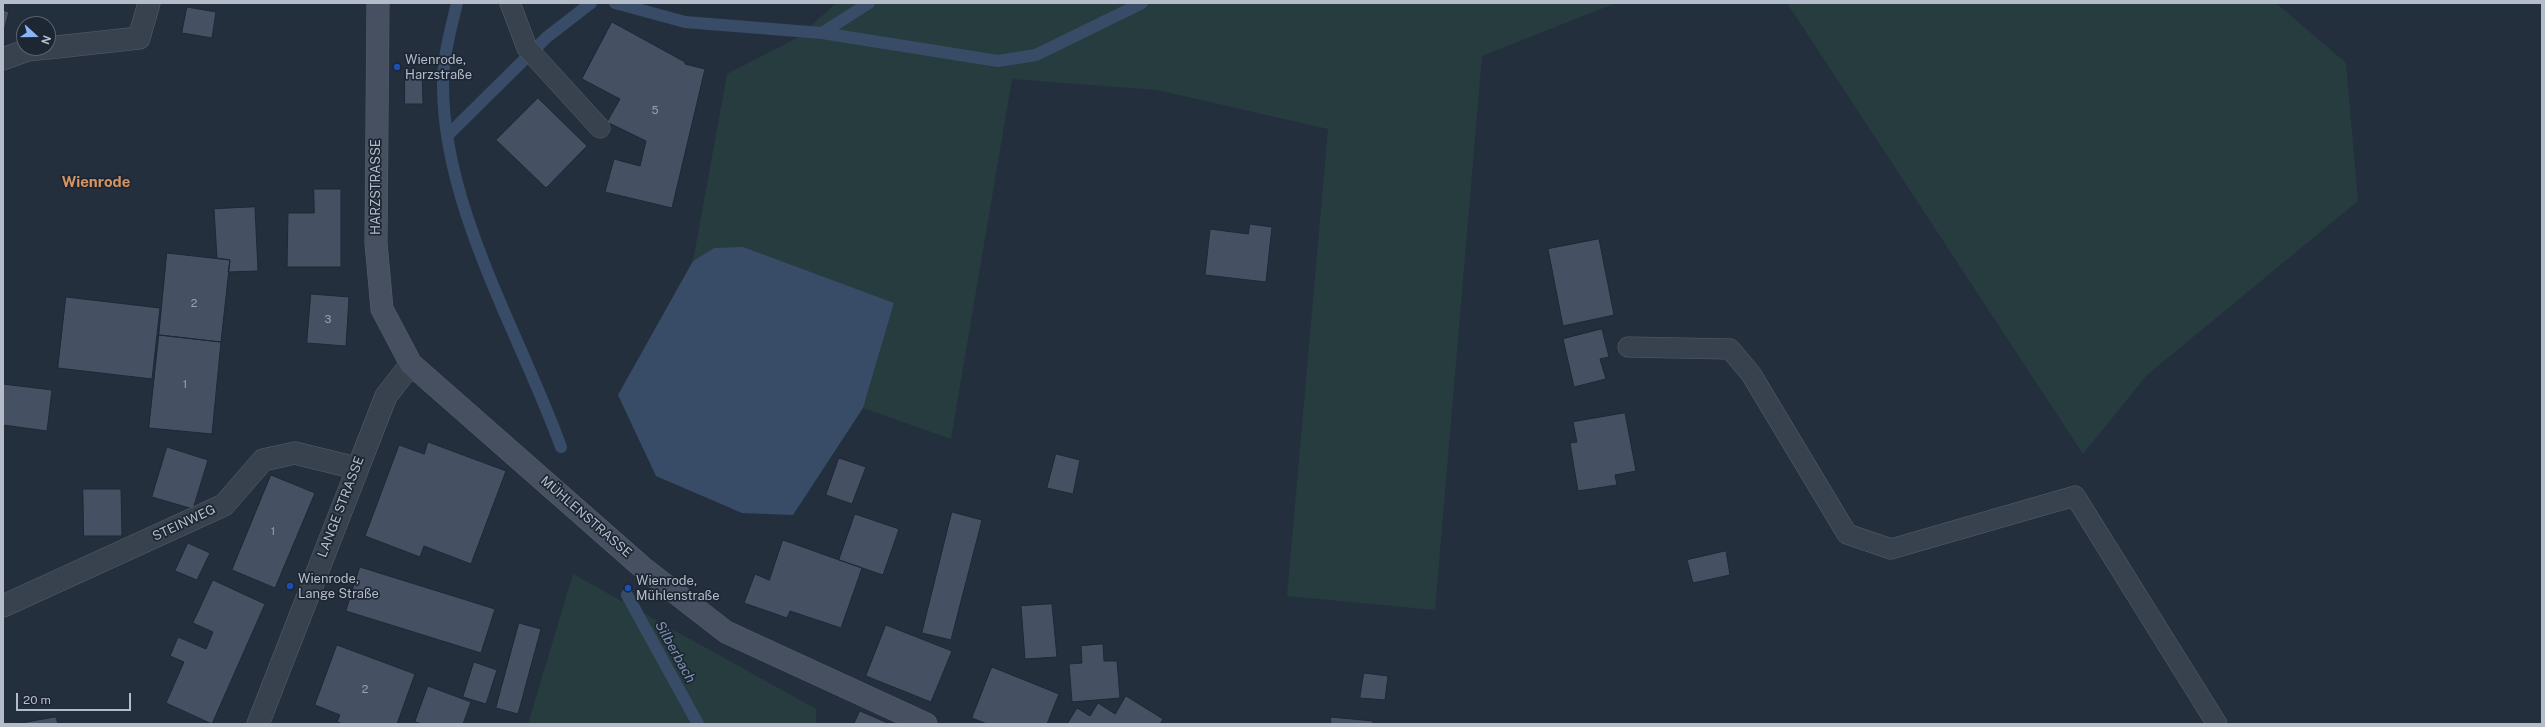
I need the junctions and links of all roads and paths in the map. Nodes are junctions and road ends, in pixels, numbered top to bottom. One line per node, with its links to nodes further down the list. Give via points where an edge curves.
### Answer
1 (149, 3): 4 (street, via 138,38)
2 (378, 3): 9 (main road, HARZSTRASSE, via 376,243 382,309)
3 (510, 3): 7 (lane, via 526,48)
4 (56, 47)
5 (16, 54): 6 (street)
6 (3, 59)
7 (600, 128)
8 (1628, 347): 14 (lane, via 1730,349 1750,374 1847,534 1869,542 1891,549 2075,496)
9 (411, 364): 10 (street, LANGE STRASSE, via 386,396); 13 (main road, MÜHLENSTRASSE, via 642,567 726,632)
10 (356, 468): 11 (street, STEINWEG, via 295,453 263,460 224,505); 12 (street, LANGE STRASSE)
11 (3, 606)
12 (258, 724)
13 (926, 724)
14 (2217, 724)

